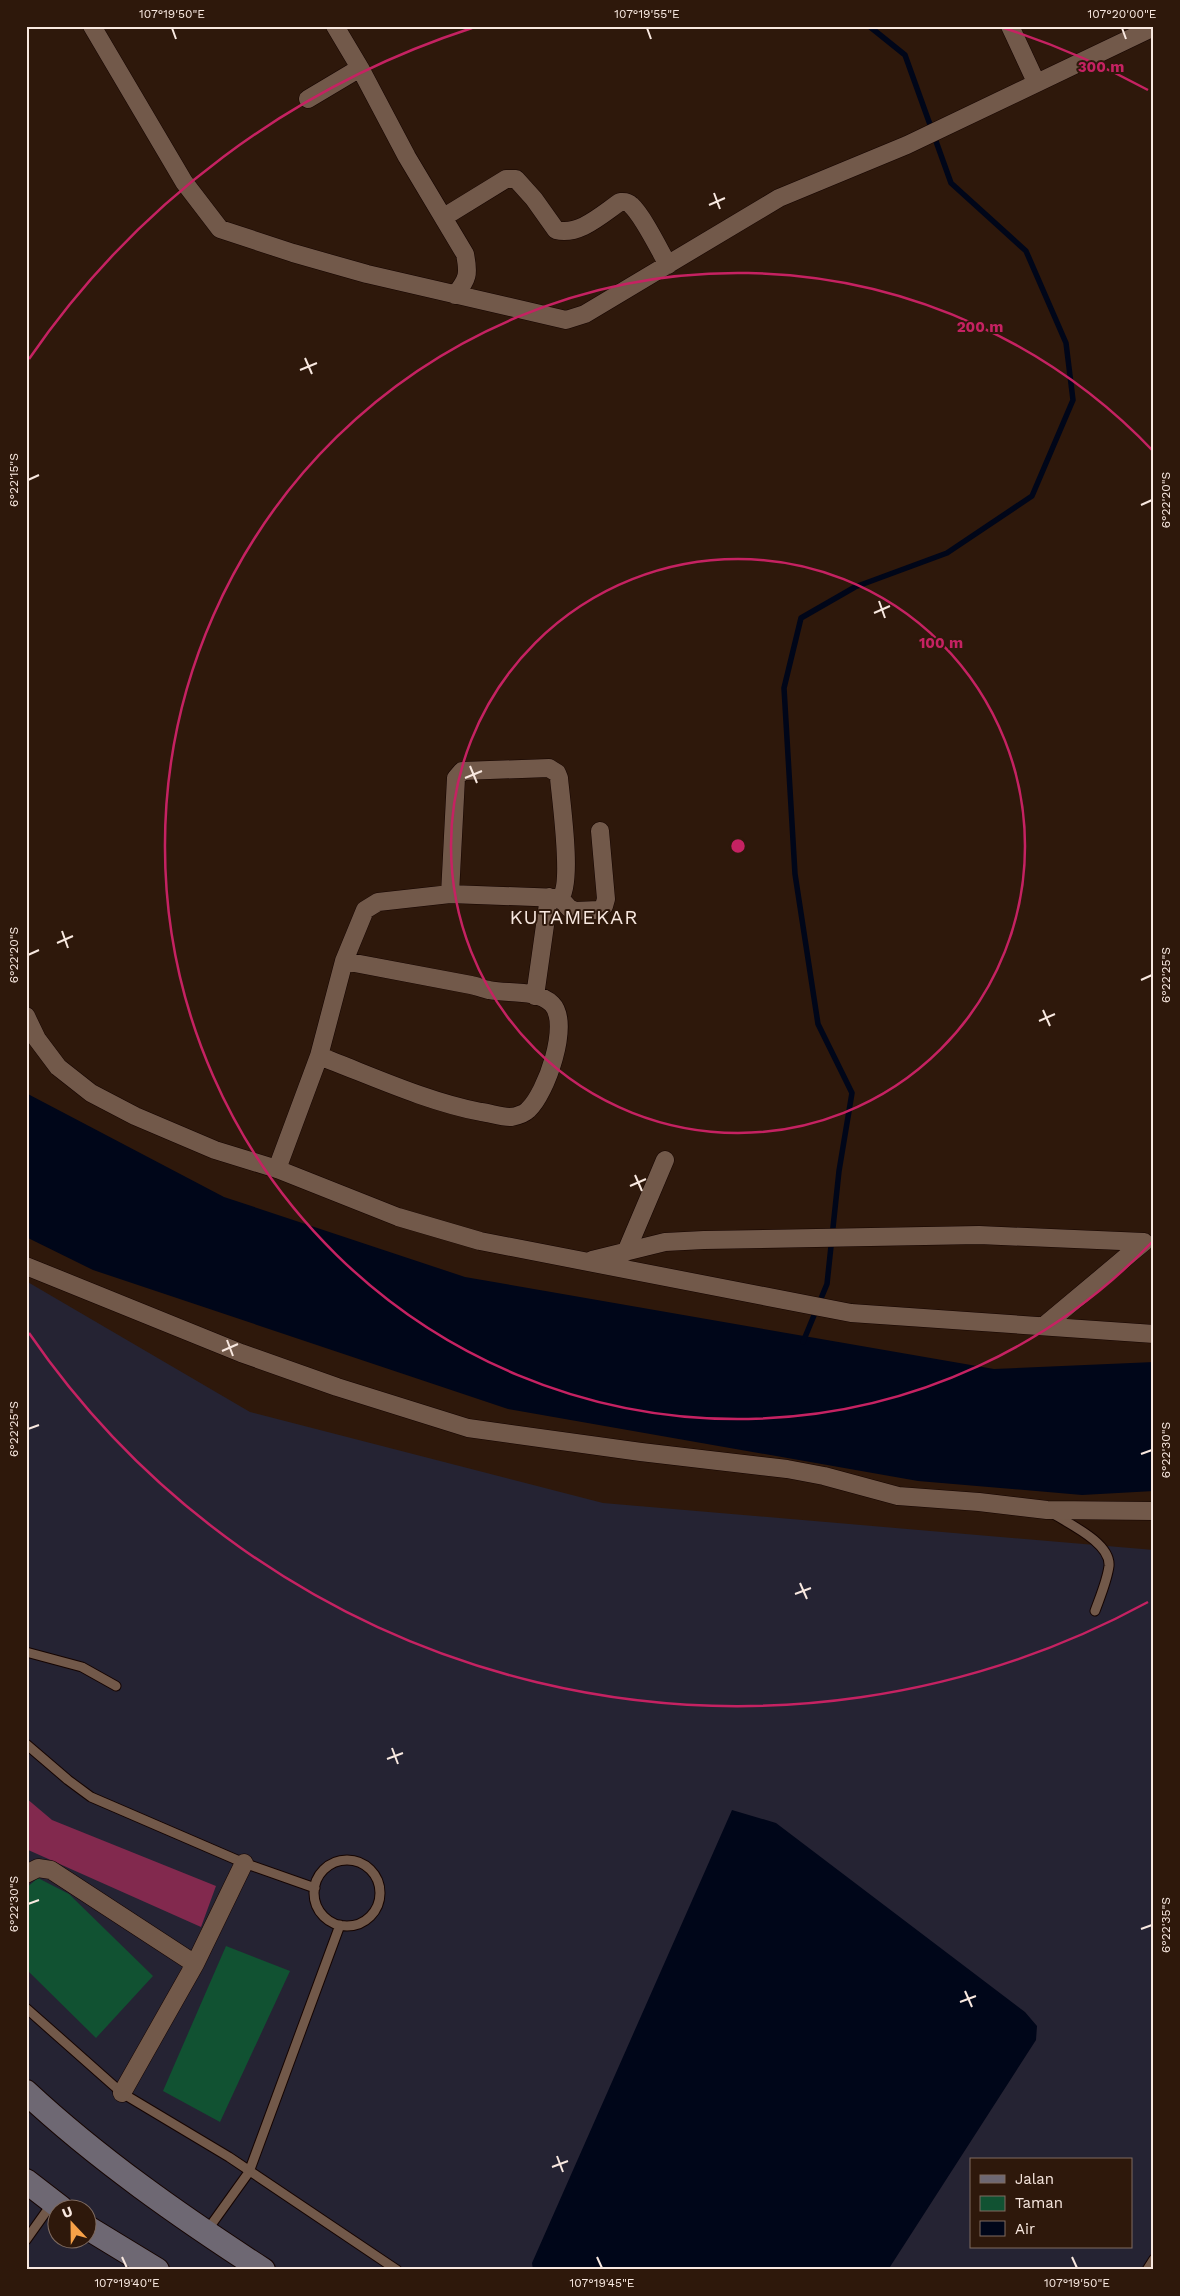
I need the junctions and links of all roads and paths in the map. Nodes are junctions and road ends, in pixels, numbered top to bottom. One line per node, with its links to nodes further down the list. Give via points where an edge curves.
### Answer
1 (92, 26): 10 (street, via 184,182 220,229 302,256)
2 (335, 26): 5 (street)
3 (1010, 26): 6 (street)
4 (1154, 27): 6 (street)
5 (360, 68): 7 (street); 8 (street, via 407,157)
6 (1036, 82): 9 (street, via 907,145 779,198)
7 (308, 100)
8 (444, 217): 9 (street, via 506,179 516,179 523,185 556,230 563,232 575,231 620,202 626,202 640,218); 10 (street, via 465,254 468,266 466,281)
9 (668, 265): 10 (street, via 585,314 566,320)
10 (455, 295)
11 (600, 831): 13 (street, via 604,906 599,910 575,911)
12 (450, 894): 13 (street); 13 (street, via 456,778 459,774 462,771 549,768 559,778 565,834 565,891); 14 (street, via 378,902 365,910)
13 (555, 897): 15 (street)
14 (344, 961): 15 (street); 17 (street)
15 (534, 996): 17 (street, via 552,1004 560,1028 543,1088 528,1110 519,1116 456,1107)
16 (26, 1016): 19 (street, via 37,1039 58,1067 91,1093 135,1116 215,1150)
17 (319, 1056): 19 (street)
18 (665, 1160): 21 (street)
19 (277, 1169): 22 (street, via 398,1217 480,1241)
20 (1149, 1239): 21 (street, via 979,1235 704,1240 665,1242); 24 (street)
21 (626, 1252): 22 (street)
22 (584, 1262): 24 (street, via 851,1313)
23 (26, 1266): 26 (street, via 241,1353 468,1428 787,1469 898,1496)
24 (1046, 1326): 25 (street)
25 (1154, 1334)
26 (1047, 1510): 27 (street); 28 (lane, via 1107,1553 1109,1565)
27 (1154, 1511)
28 (1095, 1611)
29 (26, 1652): 30 (lane, via 82,1667)
30 (116, 1686)
31 (26, 1744): 32 (lane, via 91,1797)
32 (244, 1863): 34 (lane); 36 (street)
33 (26, 1874): 36 (street, via 38,1868 51,1870)
34 (315, 1888): 35 (lane, via 314,1896 320,1911); 35 (lane, via 323,1871 338,1861 356,1861 372,1870 380,1887 373,1913 358,1924)
35 (340, 1925): 40 (lane)
36 (195, 1964): 39 (street)
37 (26, 2008): 39 (lane)
38 (26, 2092): 44 (street, via 61,2124)
39 (122, 2093): 40 (lane)
40 (249, 2172): 44 (lane); 50 (lane)
41 (26, 2181): 42 (street)
42 (48, 2199)
43 (48, 2216): 46 (lane)
44 (206, 2233): 49 (street)
45 (98, 2234): 48 (street)
46 (26, 2240)
47 (1154, 2259): 51 (lane)
48 (157, 2270)
49 (263, 2270)
50 (397, 2270)
51 (1147, 2270)

